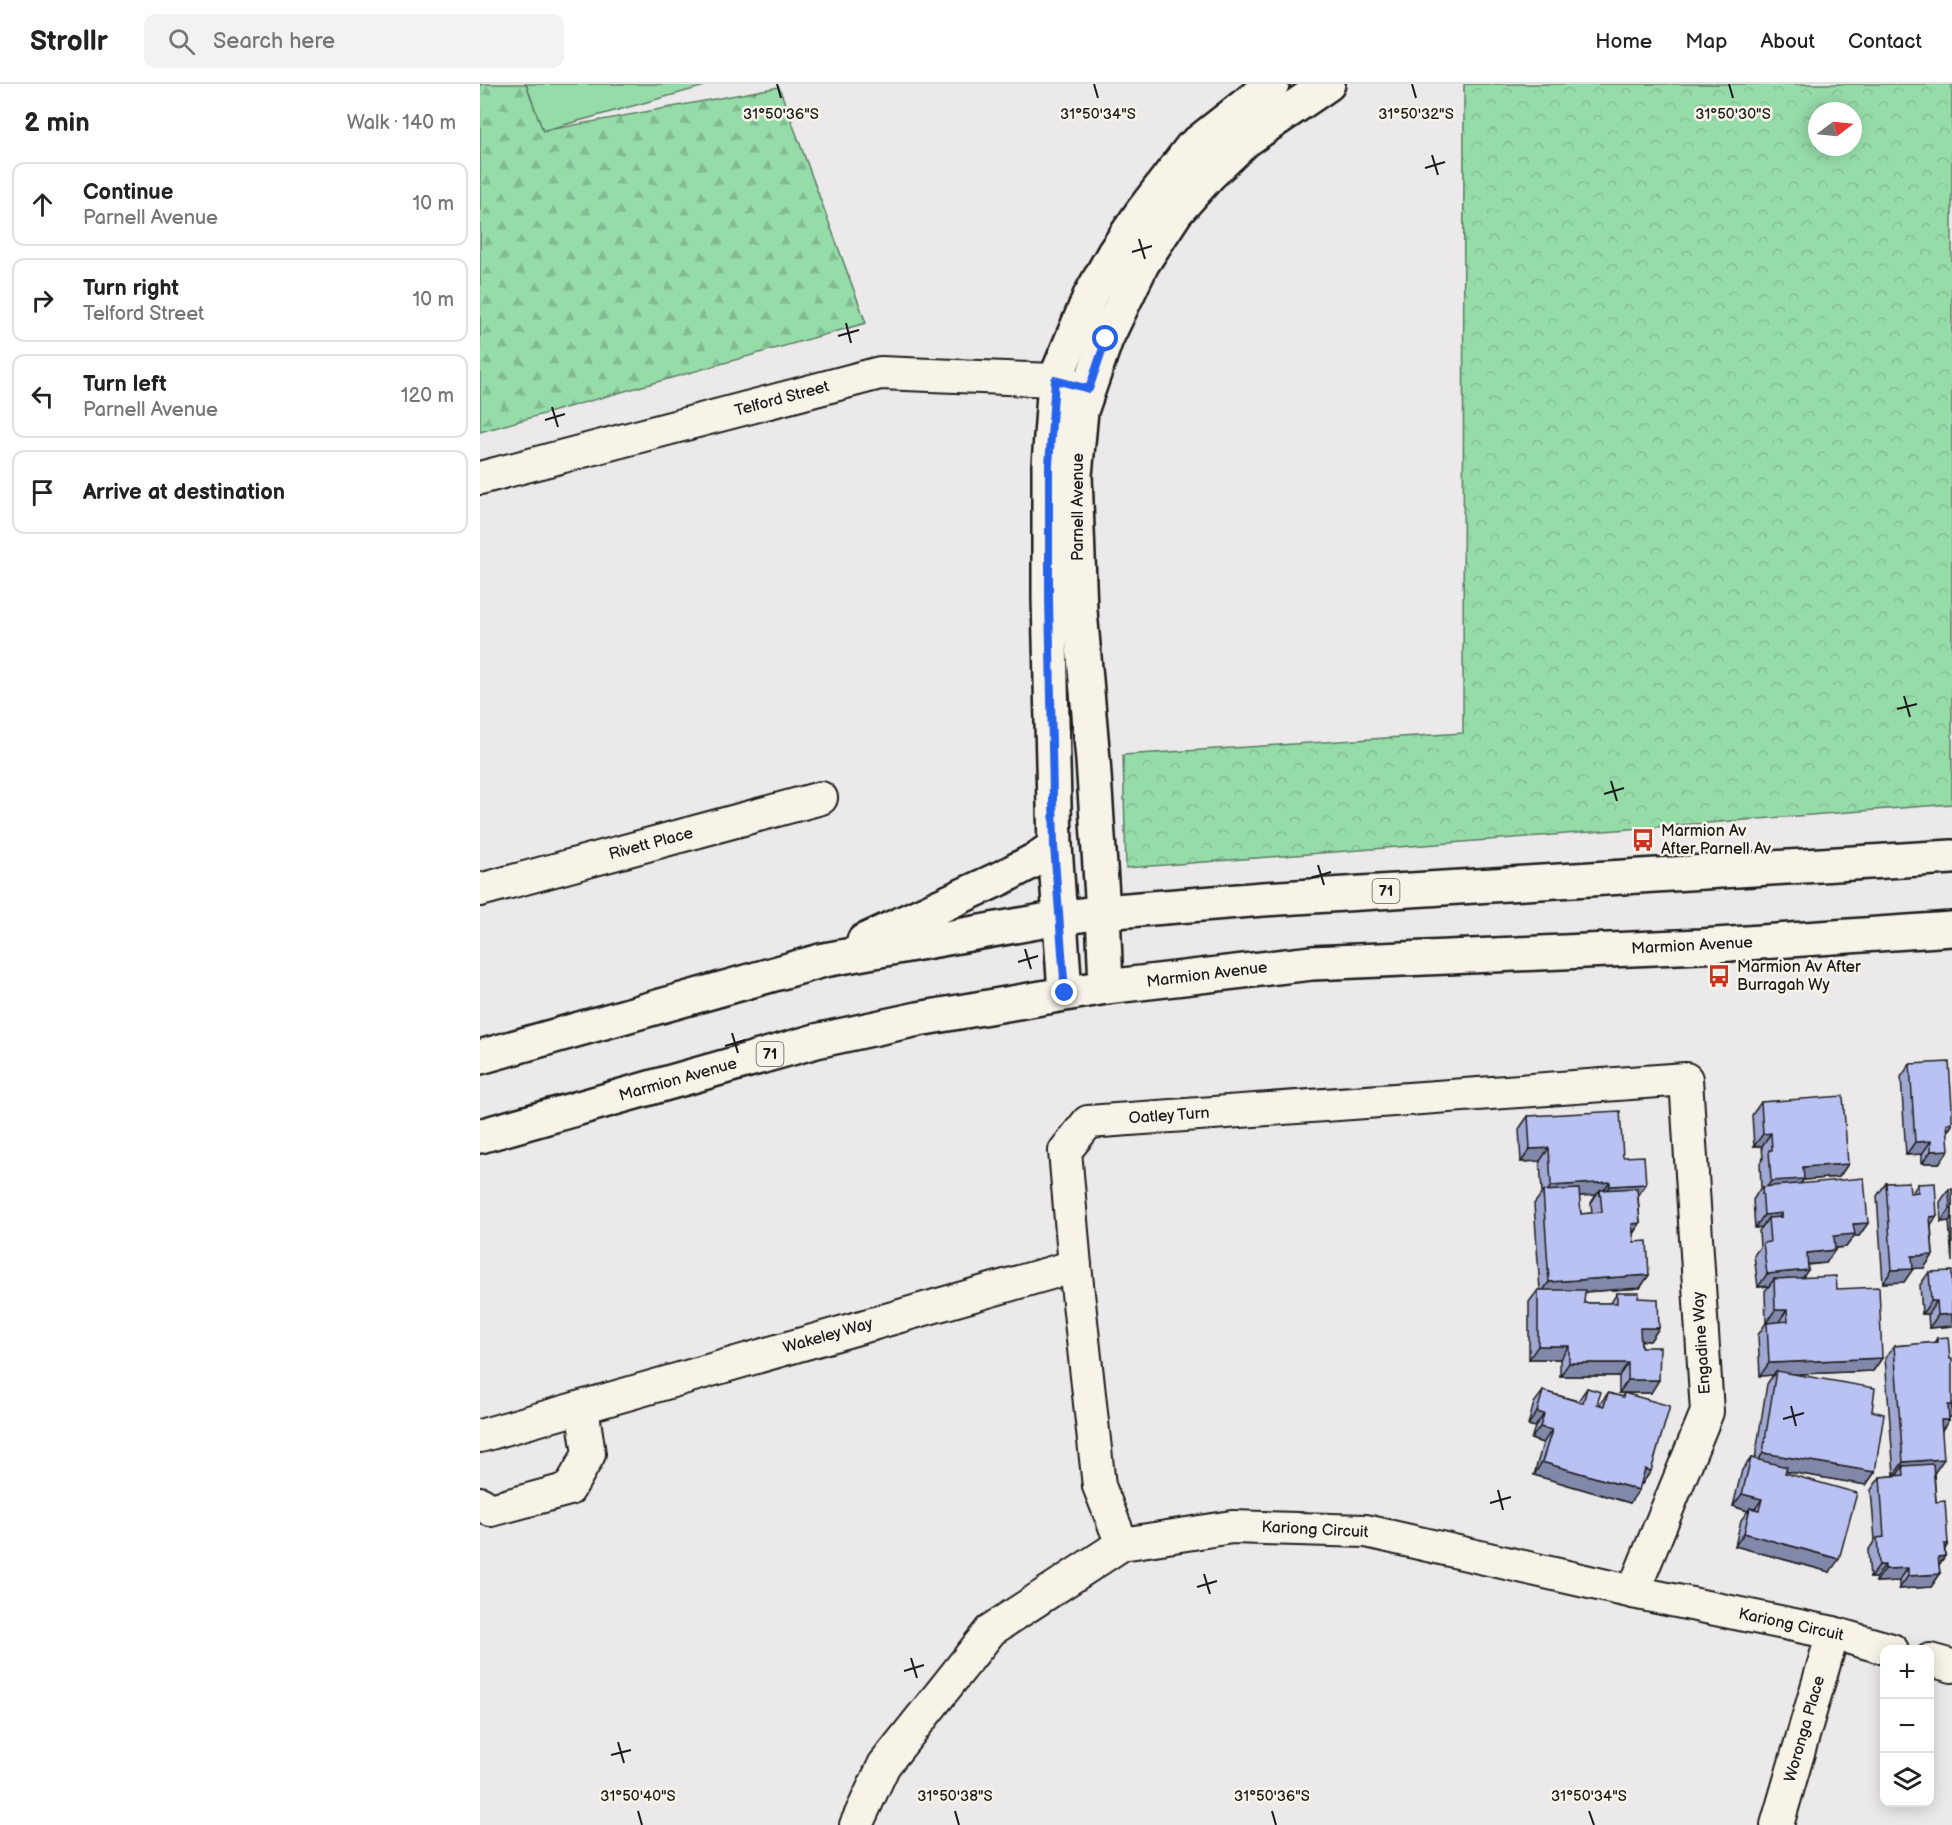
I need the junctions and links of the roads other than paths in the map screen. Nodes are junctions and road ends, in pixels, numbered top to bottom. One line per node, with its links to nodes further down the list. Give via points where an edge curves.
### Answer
1 (1272, 84): 3 (main road, Parnell Avenue, via 1191,148 1142,212 1090,296)
2 (1328, 84): 4 (main road, Parnell Avenue, via 1246,140 1176,212 1142,264 1106,339)
3 (1055, 380): 4 (street, Telford Street); 5 (street, Telford Street, via 880,373); 7 (main road, Parnell Avenue, via 1049,465)
4 (1089, 389): 10 (main road, Parnell Avenue, via 1081,411 1075,475 1080,611)
5 (480, 478)
6 (821, 798): 9 (street, Rivett Place)
7 (1054, 846): 11 (main road, Parnell Avenue); 13 (main road, via 1003,877)
8 (1952, 857): 10 (main road, 71)
9 (480, 890)
10 (1103, 912): 11 (main road, 71); 14 (main road, Parnell Avenue)
11 (1059, 918): 13 (main road, 71); 15 (main road, Parnell Avenue)
12 (1952, 929): 14 (main road, Marmion Avenue / 71, via 1701,946 1312,963)
13 (824, 960): 16 (main road, 71)
14 (1106, 987): 15 (main road, Marmion Avenue / 71)
15 (1065, 993): 18 (main road, Marmion Avenue / 71, via 816,1041)
16 (480, 1057)
17 (1686, 1079): 19 (street, Oatley Turn, via 1088,1122 1065,1151); 24 (street, Engadine Way, via 1707,1412)
18 (480, 1136)
19 (1075, 1266): 20 (street, Wakeley Way); 23 (street, Oatley Turn, via 1099,1486)
20 (582, 1407): 21 (street, Wakeley Way); 22 (street, via 589,1454 569,1490 490,1510)
21 (480, 1437)
22 (480, 1503)
23 (1122, 1544): 24 (street, Kariong Circuit, via 1232,1527 1366,1531); 29 (street, Kariong Circuit, via 991,1630 884,1765)
24 (1634, 1592): 25 (street, Kariong Circuit)
25 (1833, 1633): 26 (street, Kariong Circuit); 30 (street, Woronga Place)
26 (1880, 1647)
27 (1934, 1661): 28 (street)
28 (1952, 1666)
29 (856, 1825)
30 (1777, 1825)

